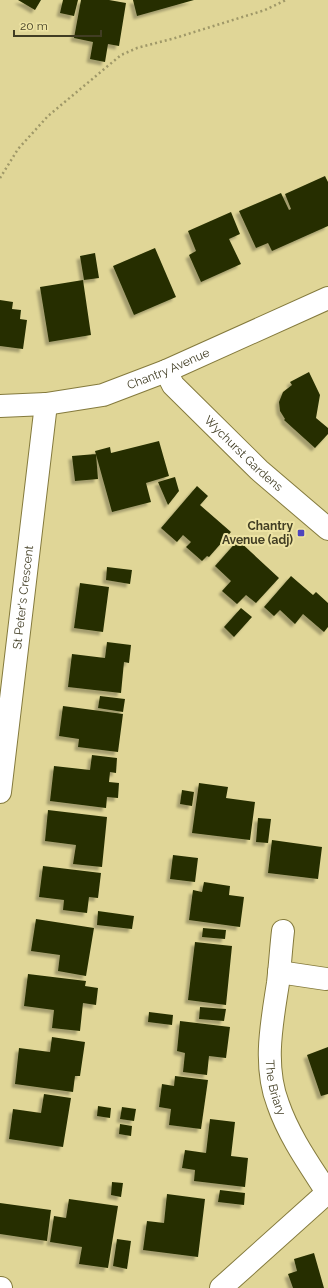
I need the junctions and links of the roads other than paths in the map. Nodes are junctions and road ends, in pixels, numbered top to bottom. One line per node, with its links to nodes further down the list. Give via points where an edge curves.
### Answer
1 (328, 298): 2 (street, Chantry Avenue)
2 (166, 371): 3 (street, Chantry Avenue, via 103,395); 5 (street, Wychurst Gardens, via 174,385 259,470)
3 (46, 404): 4 (street, Chantry Avenue); 6 (street, St Peter's Crescent)
4 (0, 406)
5 (328, 529)
6 (0, 792)
7 (283, 931): 8 (street, The Briary)
8 (279, 972): 9 (street); 10 (street, The Briary, via 270,1042 270,1073 277,1104 301,1152)
9 (326, 979)
10 (328, 1192): 11 (street, The Briary)
11 (222, 1288)

